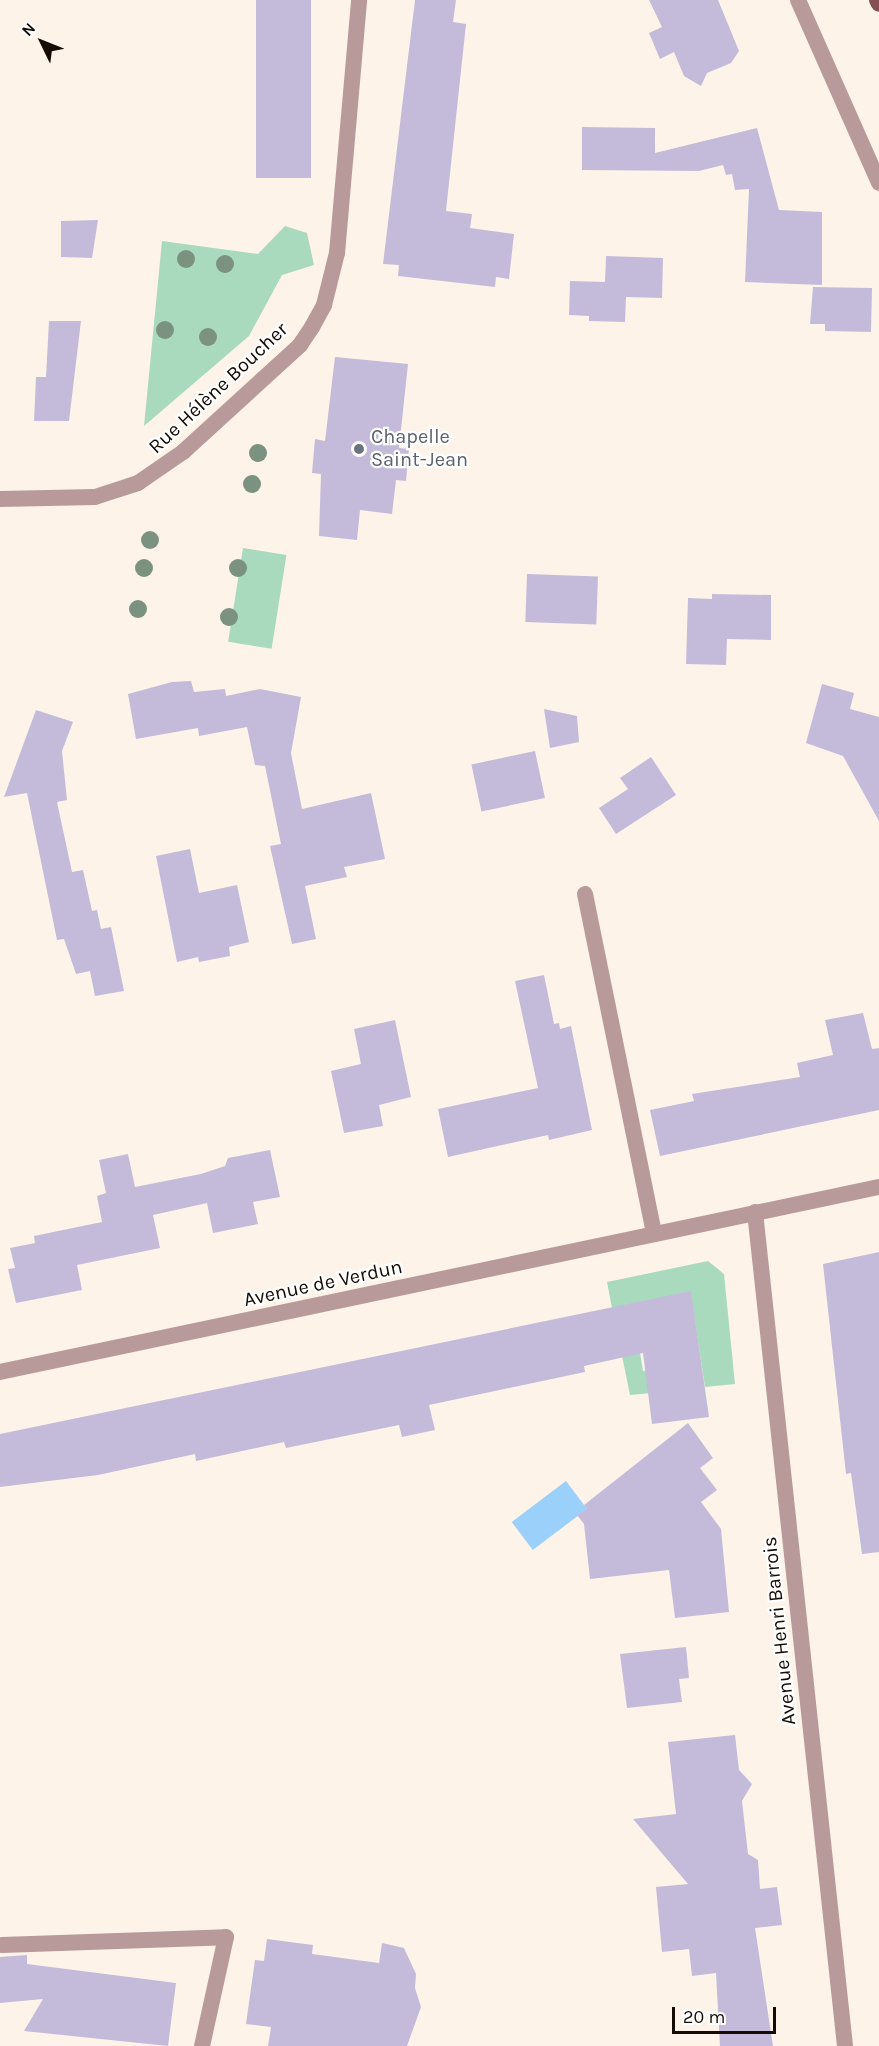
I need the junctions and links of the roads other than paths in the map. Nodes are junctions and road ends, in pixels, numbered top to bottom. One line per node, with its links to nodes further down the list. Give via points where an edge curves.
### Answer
1 (359, 0): 4 (street, Rue Hélène Boucher, via 337,253 324,305 312,327 292,352 192,444 146,479 95,497)
2 (798, 0): 3 (street)
3 (879, 183)
4 (0, 499)
5 (585, 894): 8 (street)
6 (879, 1187): 7 (street, Avenue de Verdun)
7 (755, 1212): 8 (street, Avenue de Verdun); 12 (street, Avenue Henri Barrois)
8 (654, 1234): 9 (street, Avenue de Verdun)
9 (0, 1372)
10 (2, 1945): 11 (street, via 226,1936)
11 (202, 2046)
12 (845, 2046)

